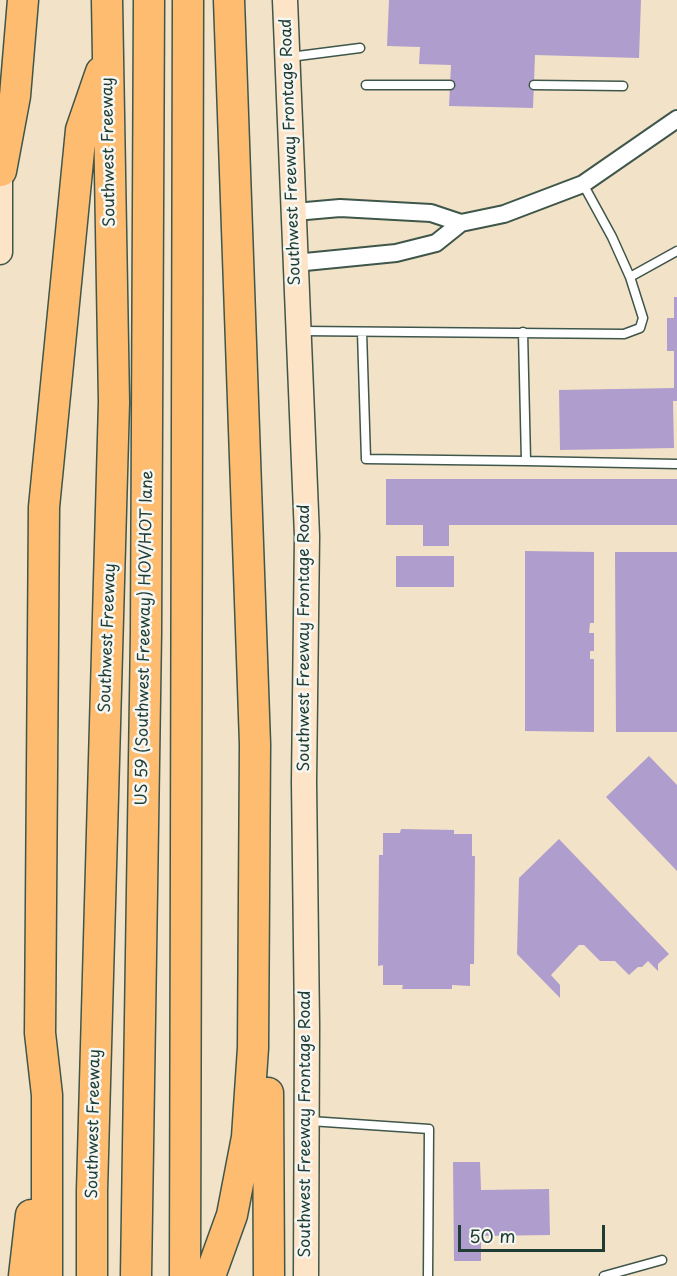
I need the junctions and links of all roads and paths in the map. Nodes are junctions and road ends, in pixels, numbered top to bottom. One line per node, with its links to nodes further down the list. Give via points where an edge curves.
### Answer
1 (23, 0): 15 (highway, via 15,96)
2 (107, 0): 8 (highway, Southwest Freeway)
3 (149, 0): 35 (highway, US 59 (Southwest Freeway) HOV/HOT lane, via 146,621)
4 (188, 0): 36 (highway)
5 (229, 0): 28 (highway)
6 (285, 0): 9 (main road, Southwest Freeway Frontage Road)
7 (360, 48): 9 (lane)
8 (107, 52): 29 (highway, via 81,130 44,507); 34 (highway, Southwest Freeway, via 114,402)
9 (289, 57): 17 (main road, Southwest Freeway Frontage Road)
10 (366, 85): 11 (lane)
11 (450, 85)
12 (534, 85): 13 (lane)
13 (623, 86)
14 (677, 119): 16 (street)
15 (0, 169): 20 (main road)
16 (583, 183): 18 (street, via 504,214); 22 (lane)
17 (295, 212): 18 (street, via 340,208 431,213); 21 (main road, Southwest Freeway Frontage Road)
18 (461, 224): 21 (street, via 436,243 396,253)
19 (677, 251): 22 (lane)
20 (0, 252)
21 (295, 263): 23 (main road, Southwest Freeway Frontage Road)
22 (630, 277): 25 (lane, via 643,318 640,328 624,334)
23 (298, 331): 24 (lane); 30 (main road, Southwest Freeway Frontage Road, via 307,536)
24 (362, 332): 25 (lane); 26 (lane, via 366,459)
25 (523, 332): 26 (lane)
26 (526, 461): 27 (lane)
27 (677, 464)
28 (254, 730): 37 (highway, via 253,1048 247,1137 232,1215); 38 (highway, via 264,807)
29 (40, 1039): 32 (highway); 33 (highway, via 47,1095)
30 (307, 1121): 39 (main road, Southwest Freeway Frontage Road); 40 (lane, via 429,1129)
31 (662, 1260): 41 (lane)
32 (24, 1276)
33 (47, 1276)
34 (92, 1276)
35 (136, 1276)
36 (185, 1276)
37 (210, 1276)
38 (269, 1276)
39 (306, 1276)
40 (428, 1276)
41 (604, 1276)

